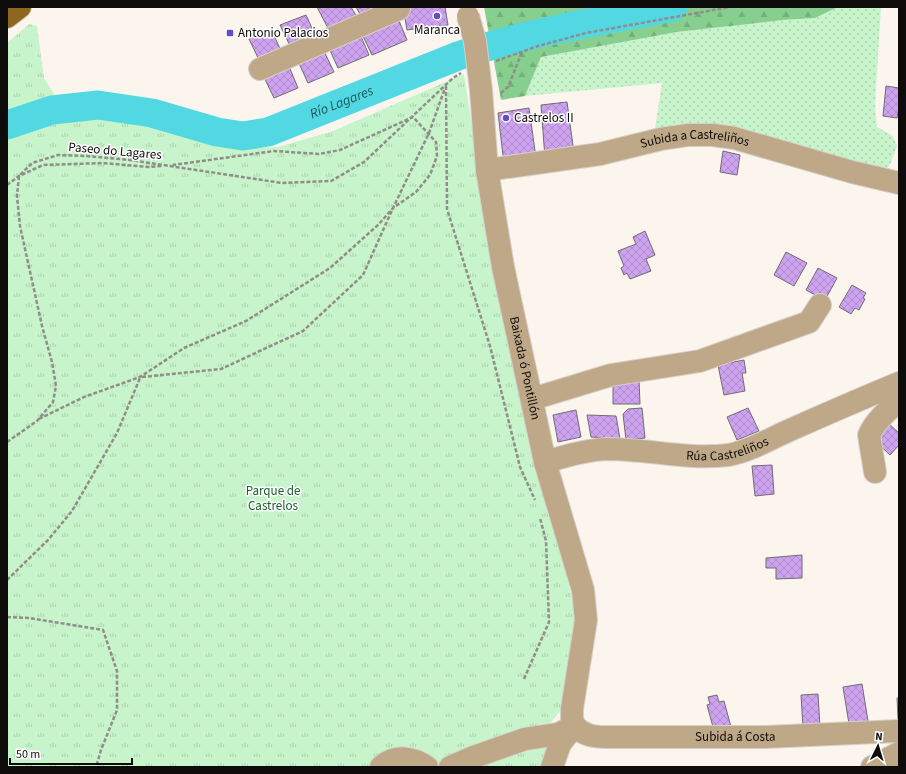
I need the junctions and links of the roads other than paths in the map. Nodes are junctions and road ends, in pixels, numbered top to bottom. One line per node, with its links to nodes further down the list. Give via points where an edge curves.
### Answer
1 (20, 7): 4 (main road)
2 (398, 7): 5 (street, via 399,9)
3 (468, 12): 6 (street, Baixada ó Pontillón, bridge, via 490,92)
4 (7, 17)
5 (260, 69)
6 (487, 170): 7 (street, Subida a Castreliños, via 600,154 661,139 713,135 734,138); 10 (street, Baixada ó Pontillón, via 503,267)
7 (899, 183)
8 (820, 304): 10 (street, via 809,322 700,361 611,375)
9 (899, 383): 12 (street, Rúa Castreliños, via 748,449 731,454 713,456 609,449 588,450)
10 (532, 399): 12 (street, Baixada ó Pontillón)
11 (899, 400): 13 (street, via 882,416 869,435)
12 (545, 462): 14 (street, Baixada ó Pontillón, via 583,590 586,620 572,709)
13 (875, 472)
14 (574, 726): 15 (street, Subida á Costa, via 587,735 606,737 766,737); 19 (street, via 558,734 525,739); 20 (street, via 560,744)
15 (899, 732)
16 (899, 753): 21 (street)
17 (381, 767): 18 (street, via 395,758 407,758 418,760)
18 (427, 767)
19 (450, 767)
20 (552, 767)
21 (872, 767)

